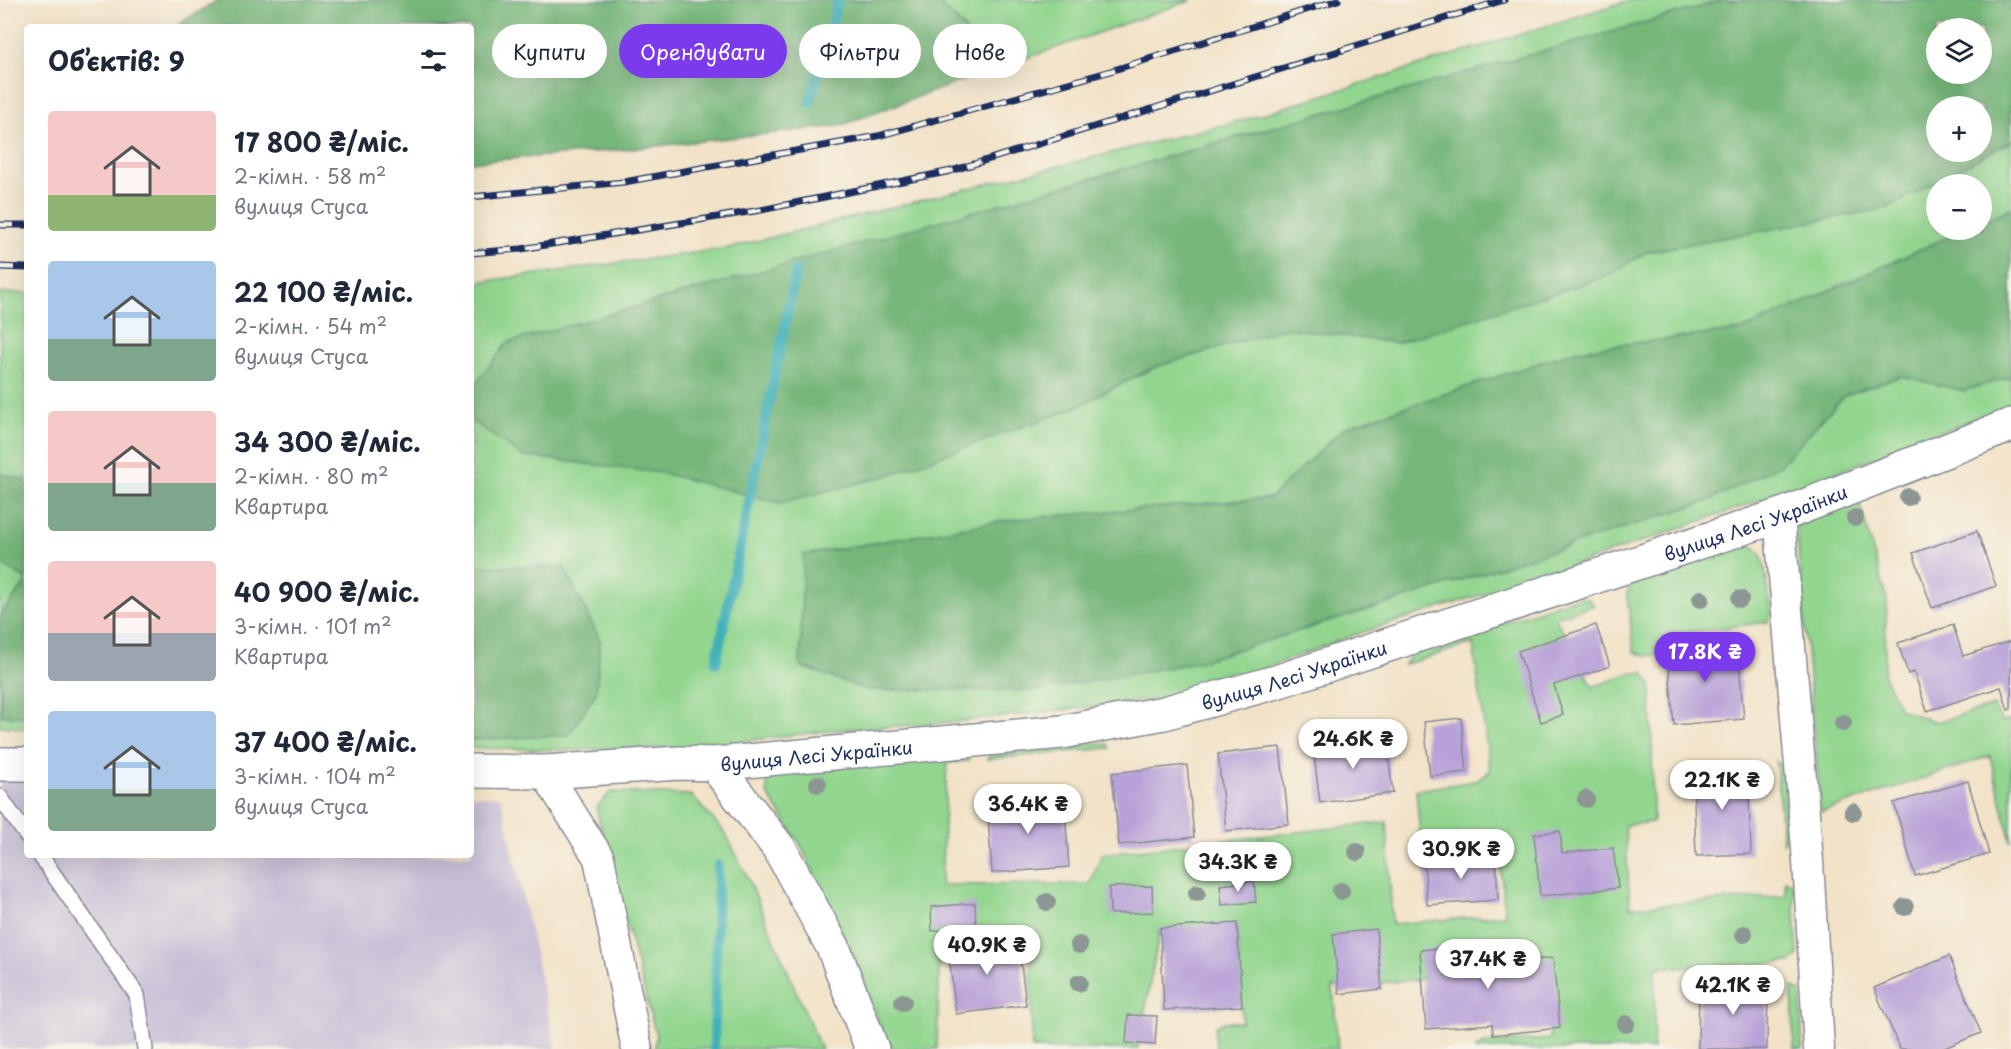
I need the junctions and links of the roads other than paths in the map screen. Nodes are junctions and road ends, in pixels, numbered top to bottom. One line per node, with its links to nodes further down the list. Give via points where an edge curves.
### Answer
1 (2011, 425): 2 (street, вулиця Лесі Українки)
2 (1779, 516): 5 (street, вулиця Лесі Українки, via 1276,682 1164,713 1062,732); 14 (street, via 1808,861)
3 (0, 764): 4 (street)
4 (24, 764)
5 (714, 764): 7 (street, вулиця Лесі Українки); 13 (street, via 779,848 832,947)
6 (474, 771): 7 (street, вулиця Лесі Українки)
7 (545, 772): 12 (street, via 599,858)
8 (0, 797): 9 (lane)
9 (24, 832)
10 (42, 858): 11 (lane, via 137,995)
11 (145, 1049)
12 (637, 1049)
13 (872, 1049)
14 (1819, 1049)

